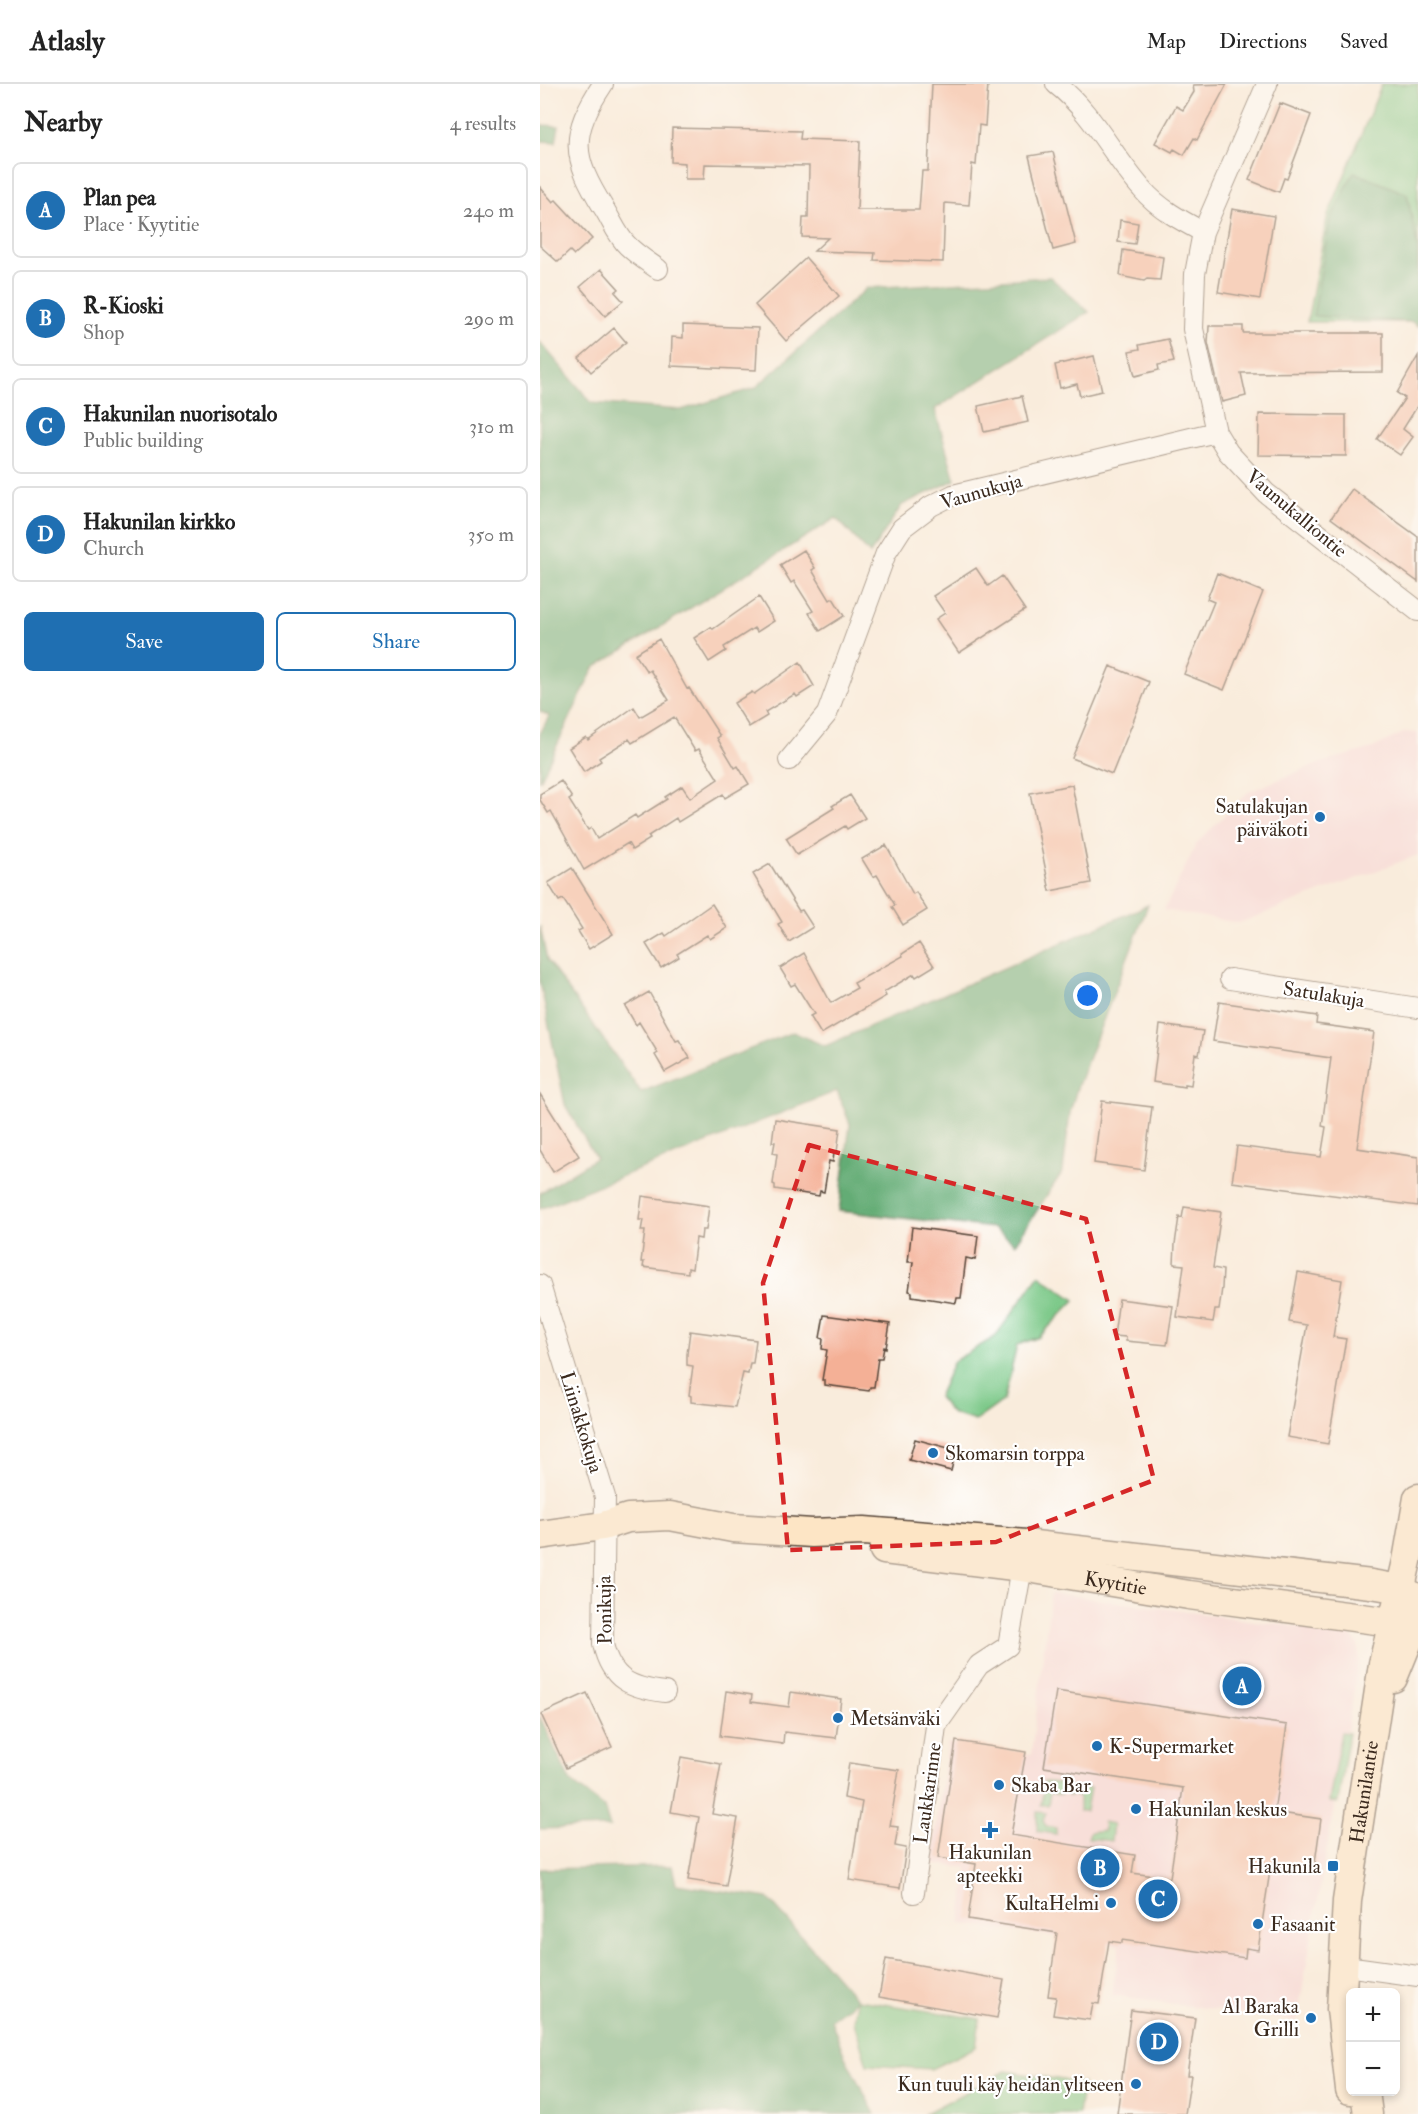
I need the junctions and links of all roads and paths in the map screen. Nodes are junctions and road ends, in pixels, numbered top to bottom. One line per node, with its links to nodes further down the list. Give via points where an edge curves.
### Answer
1 (603, 84): 5 (street, via 583,120 579,159 585,177 627,246)
2 (1056, 84): 4 (street, via 1084,111 1143,190 1159,205)
3 (1267, 84): 4 (street, Vaunukalliontie)
4 (1203, 232): 6 (street, Vaunukalliontie, via 1193,329)
5 (658, 269)
6 (1216, 432): 7 (street, Vaunukalliontie, via 1228,452 1266,493); 8 (street, Vaunukuja, via 953,495 909,522 886,553 827,714)
7 (1418, 611)
8 (789, 760)
9 (1230, 980): 10 (street, Satulakuja)
10 (1418, 1008)
11 (540, 1285): 13 (street, Liinakkokuja, via 605,1497)
12 (1418, 1498): 16 (main road, Hakunilantie)
13 (603, 1526): 14 (main road, Kyytitie); 15 (main road, Kyytitie, via 673,1535 733,1528 812,1533 866,1548); 18 (street, Ponikuja, via 605,1654 622,1681)
14 (540, 1534)
15 (1024, 1555): 16 (main road, Kyytitie); 17 (main road, Kyytitie, via 1189,1595); 19 (street, Laukkarinne, via 1008,1646 979,1665 936,1726)
16 (1412, 1598): 17 (main road, Hakunilantie)
17 (1405, 1619): 20 (main road, Hakunilantie, via 1393,1675)
18 (665, 1692)
19 (914, 1893)
20 (1354, 1975): 21 (street); 22 (main road, Hakunilantie, via 1341,2009)
21 (1418, 1976)
22 (1346, 2050)
23 (1352, 2096): 25 (main road, Hakunilantie)
24 (1366, 2096): 26 (main road)
25 (1355, 2114)
26 (1368, 2114)

